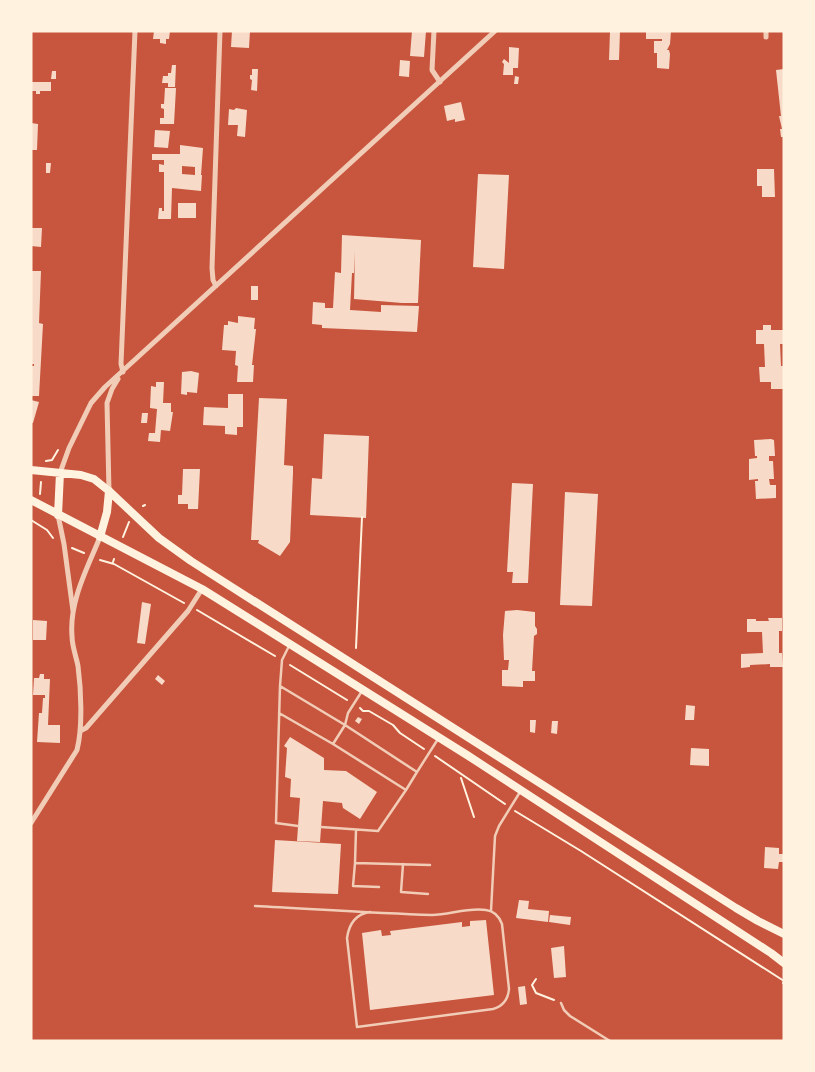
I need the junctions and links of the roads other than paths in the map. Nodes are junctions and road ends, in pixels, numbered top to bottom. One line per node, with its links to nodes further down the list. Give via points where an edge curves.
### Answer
1 (136, 31): 7 (street)
2 (220, 31): 6 (street, via 212,268)
3 (434, 31): 5 (street, via 432,70)
4 (495, 31): 5 (street)
5 (440, 82): 6 (street)
6 (216, 286): 7 (street)
7 (123, 372): 9 (street, via 91,403); 10 (street, via 107,403)
8 (31, 470): 9 (main road)
9 (60, 473): 10 (main road, via 87,476); 12 (main road)
10 (110, 491): 13 (main road); 39 (main road, via 159,538 191,561 736,908)
11 (34, 501): 12 (main road)
12 (58, 515): 13 (main road); 15 (street)
13 (100, 537): 14 (main road); 15 (street, via 78,590)
14 (202, 589): 16 (main road); 21 (street, via 188,610)
15 (73, 614): 21 (street)
16 (290, 644): 17 (lane, via 282,660); 18 (main road)
17 (280, 686): 19 (lane); 20 (lane)
18 (363, 690): 20 (lane, via 348,713); 22 (main road)
19 (279, 713): 23 (lane); 28 (lane, via 276,823)
20 (345, 725): 23 (lane); 24 (lane)
21 (80, 731): 27 (street, via 77,750)
22 (439, 738): 24 (lane); 26 (main road)
23 (333, 744): 25 (lane)
24 (417, 772): 25 (lane)
25 (406, 790): 30 (lane, via 378,831)
26 (521, 791): 37 (lane, via 495,836); 40 (main road)
27 (31, 823)
28 (298, 826)
29 (321, 827): 30 (lane)
30 (356, 830): 31 (lane)
31 (355, 863): 32 (lane); 34 (lane, via 353,886)
32 (403, 864): 33 (lane); 35 (lane, via 402,892)
33 (430, 865)
34 (379, 887)
35 (428, 894)
36 (255, 906): 38 (lane)
37 (491, 911): 38 (lane, via 435,915); 38 (lane, via 502,924 509,989 503,1004 493,1009 357,1027 348,932 356,918)
38 (370, 912)
39 (784, 934)
40 (784, 963)
41 (562, 1003): 42 (lane, via 570,1016)
42 (610, 1041)

